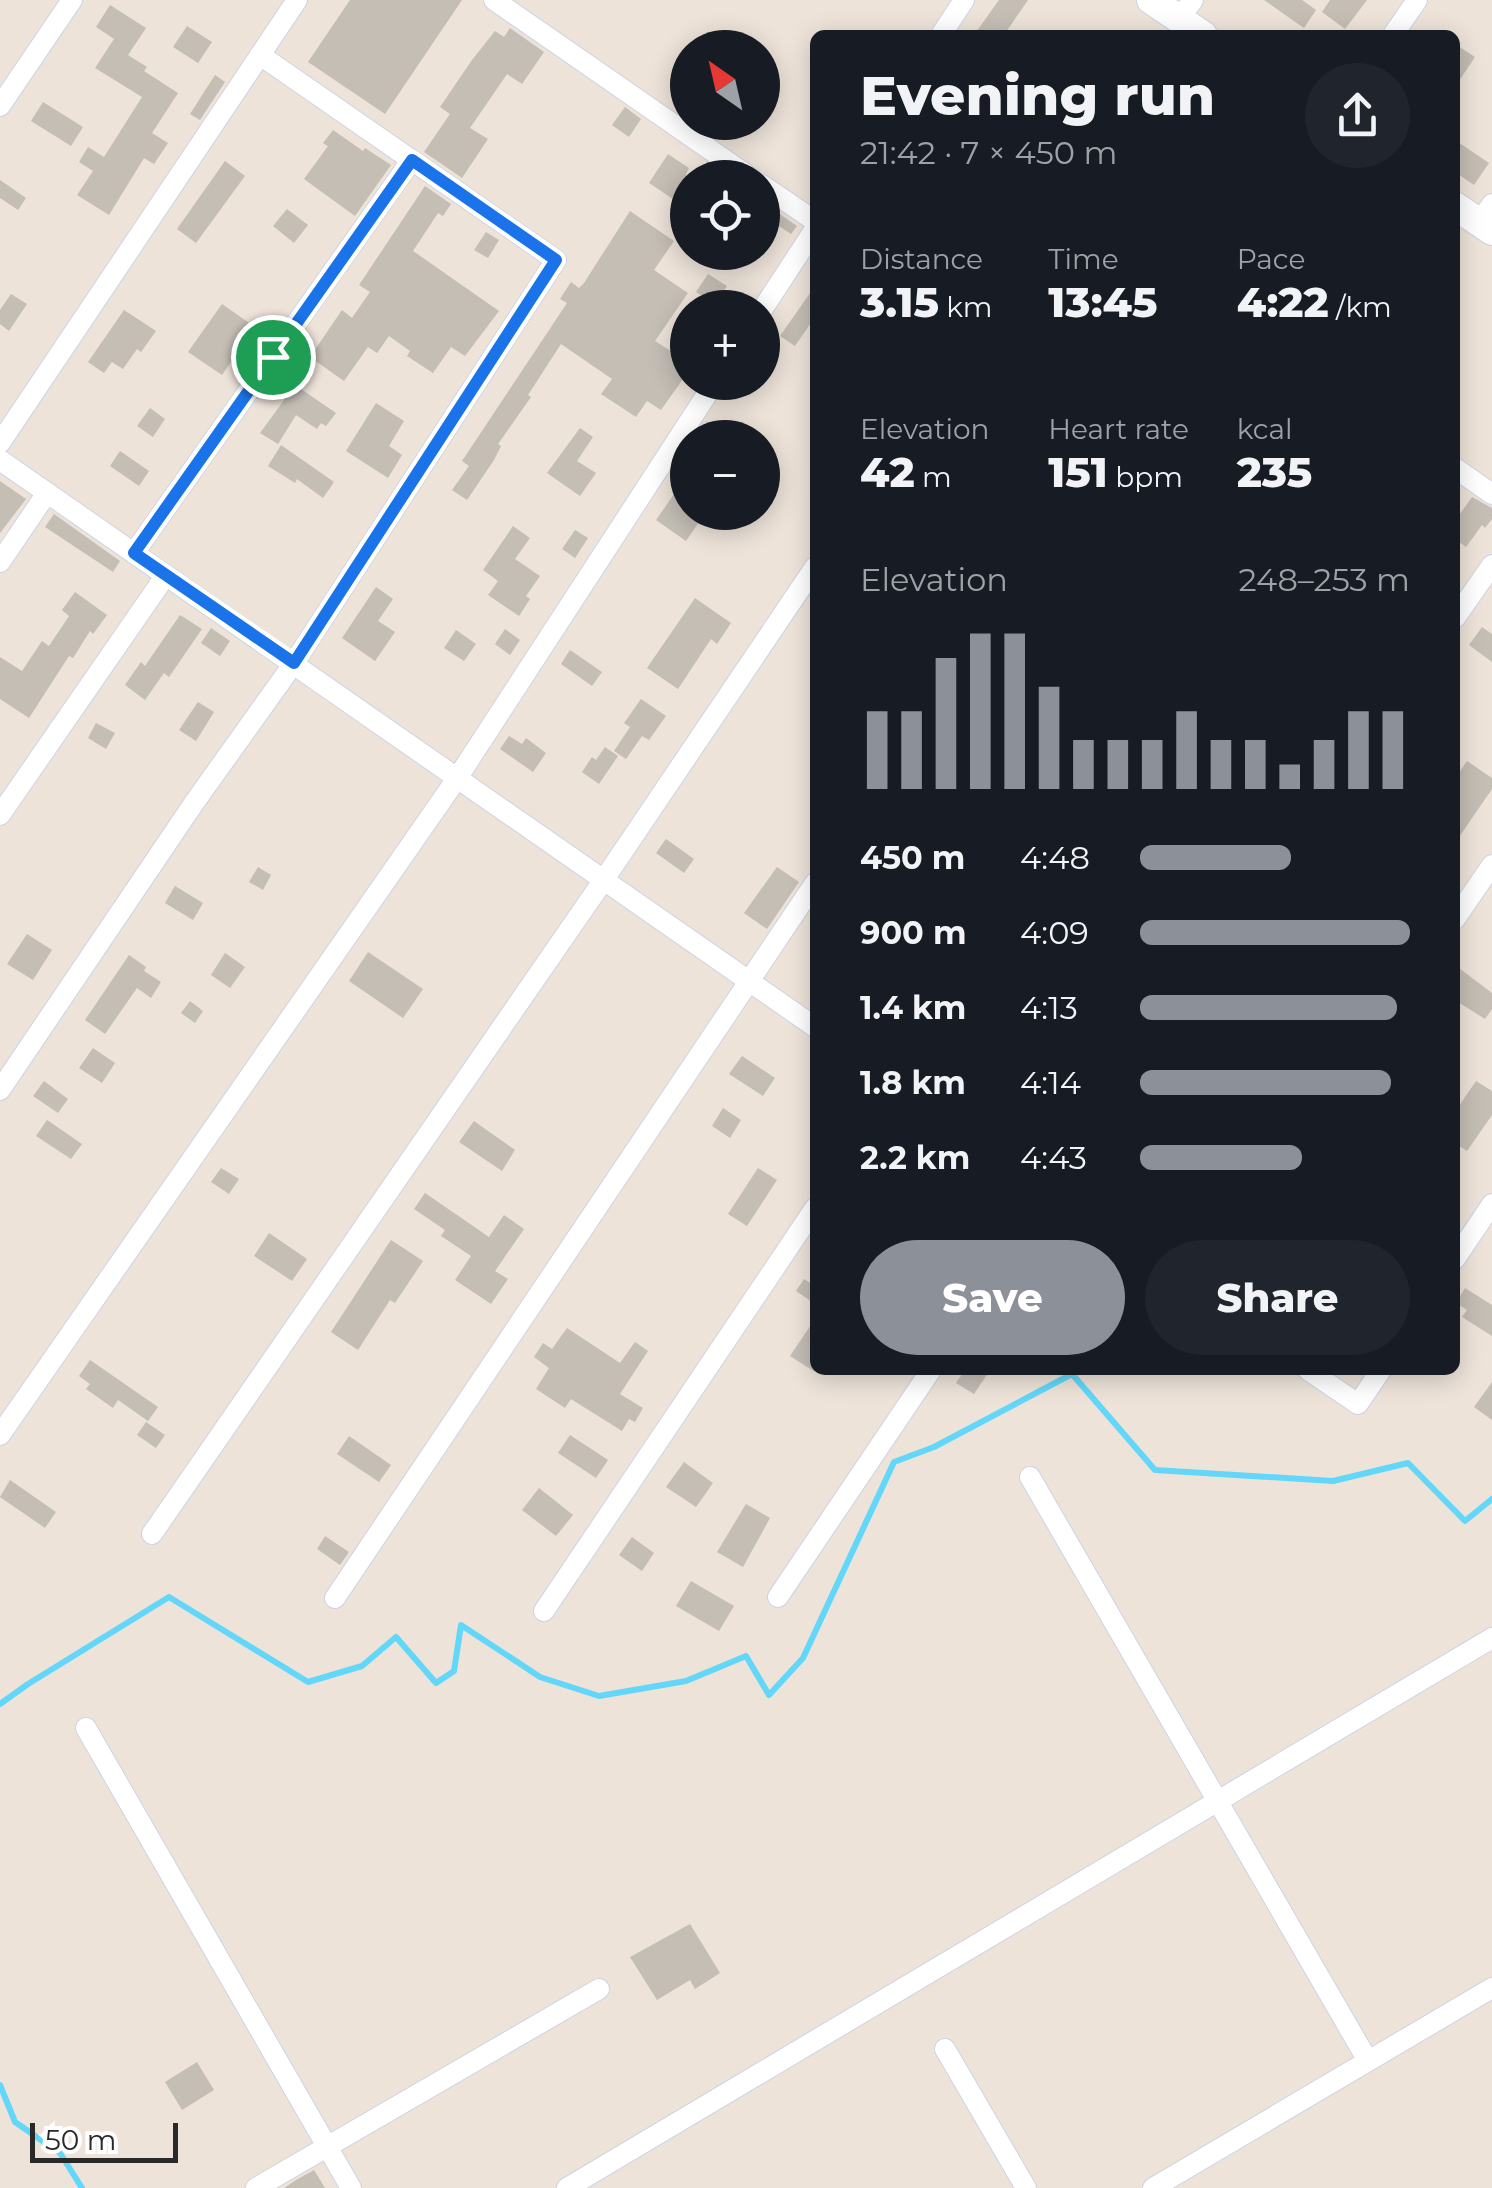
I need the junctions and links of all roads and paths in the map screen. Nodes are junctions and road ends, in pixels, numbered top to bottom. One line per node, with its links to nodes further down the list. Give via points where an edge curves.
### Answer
1 (72, 0): 12 (street)
2 (297, 0): 11 (street)
3 (494, 0): 7 (street)
4 (964, 0): 9 (street)
5 (1151, 0): 8 (street)
6 (1417, 0): 10 (street)
7 (519, 7): 14 (street)
8 (1191, 18)
9 (944, 30)
10 (1396, 30)
11 (260, 56): 13 (street); 22 (street)
12 (0, 106)
13 (412, 160): 27 (street); 33 (street, via 556,260)
14 (727, 160)
15 (780, 197): 17 (street)
16 (1460, 208): 18 (street)
17 (810, 218)
18 (1488, 219)
19 (810, 238): 20 (street)
20 (775, 290)
21 (703, 400): 34 (street)
22 (0, 443)
23 (0, 460): 25 (street)
24 (1460, 472): 26 (street)
25 (48, 493): 27 (street); 28 (street)
26 (1492, 494)
27 (134, 553): 30 (street)
28 (0, 562)
29 (1492, 565): 32 (street)
30 (166, 574): 33 (street); 35 (street)
31 (810, 574): 37 (street)
32 (1460, 611)
33 (294, 663): 34 (street); 42 (street)
34 (458, 776): 37 (street); 49 (street)
35 (0, 815)
36 (1492, 866): 39 (street)
37 (605, 878): 40 (street); 51 (street)
38 (810, 889): 40 (street)
39 (1460, 912)
40 (748, 980): 41 (street); 53 (street)
41 (810, 1023)
42 (0, 1090)
43 (1492, 1204): 45 (street)
44 (810, 1215): 54 (street)
45 (1460, 1252)
46 (929, 1375): 52 (street)
47 (1315, 1375): 48 (street, via 1358,1404)
48 (1378, 1375)
49 (0, 1435)
50 (1030, 1477): 57 (street)
51 (152, 1534)
52 (778, 1597)
53 (335, 1598)
54 (544, 1610)
55 (1492, 1638): 57 (street)
56 (86, 1728): 62 (street)
57 (1218, 1801): 61 (street); 65 (street)
58 (1492, 1988): 61 (street)
59 (599, 1989): 62 (street)
60 (945, 2050): 66 (street)
61 (1368, 2061): 67 (street)
62 (327, 2146): 63 (street); 64 (street)
63 (256, 2188)
64 (351, 2188)
65 (568, 2188)
66 (1026, 2188)
67 (1154, 2188)

